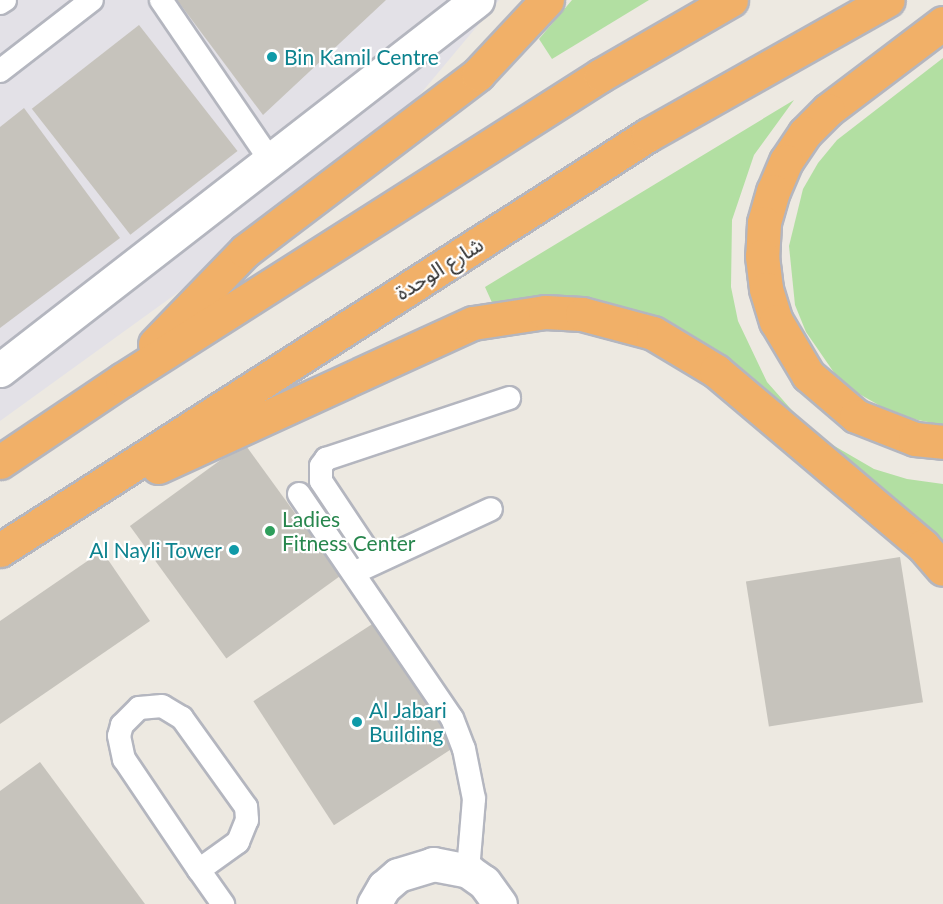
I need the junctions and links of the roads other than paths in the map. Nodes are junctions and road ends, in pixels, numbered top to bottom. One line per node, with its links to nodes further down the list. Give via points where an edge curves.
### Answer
1 (5, 0): 8 (lane)
2 (92, 0): 10 (lane)
3 (161, 0): 11 (lane)
4 (477, 0): 11 (street)
5 (547, 0): 13 (highway, via 478,74 245,251)
6 (731, 0): 13 (highway, via 601,75)
7 (888, 0): 19 (highway, شارع الوحدة, via 648,135)
8 (0, 3)
9 (943, 23): 15 (highway, via 828,110 805,133 772,191 764,223 762,256 766,289 776,321 808,375 856,416 915,439)
10 (0, 71)
11 (271, 161): 12 (street)
12 (3, 361)
13 (122, 380): 16 (highway)
14 (509, 398): 21 (lane, via 326,459 321,466 321,482)
15 (943, 442)
16 (0, 462)
17 (299, 494): 23 (lane)
18 (490, 509): 21 (lane)
19 (35, 525): 20 (highway, شارع الوحدة); 22 (highway, via 438,336 473,323 545,312 618,321 686,350 923,546)
20 (0, 550)
21 (375, 562): 23 (lane)
22 (943, 568)
23 (352, 573): 25 (lane, via 452,718 464,749 474,799)
24 (199, 870): 24 (lane, via 238,842 248,820 246,807 178,714 162,705 139,708 122,725 120,748); 26 (lane)
25 (468, 872): 27 (street, via 433,864 415,867 384,887); 28 (street, via 484,882)
26 (223, 904)
27 (373, 904)
28 (500, 904)

